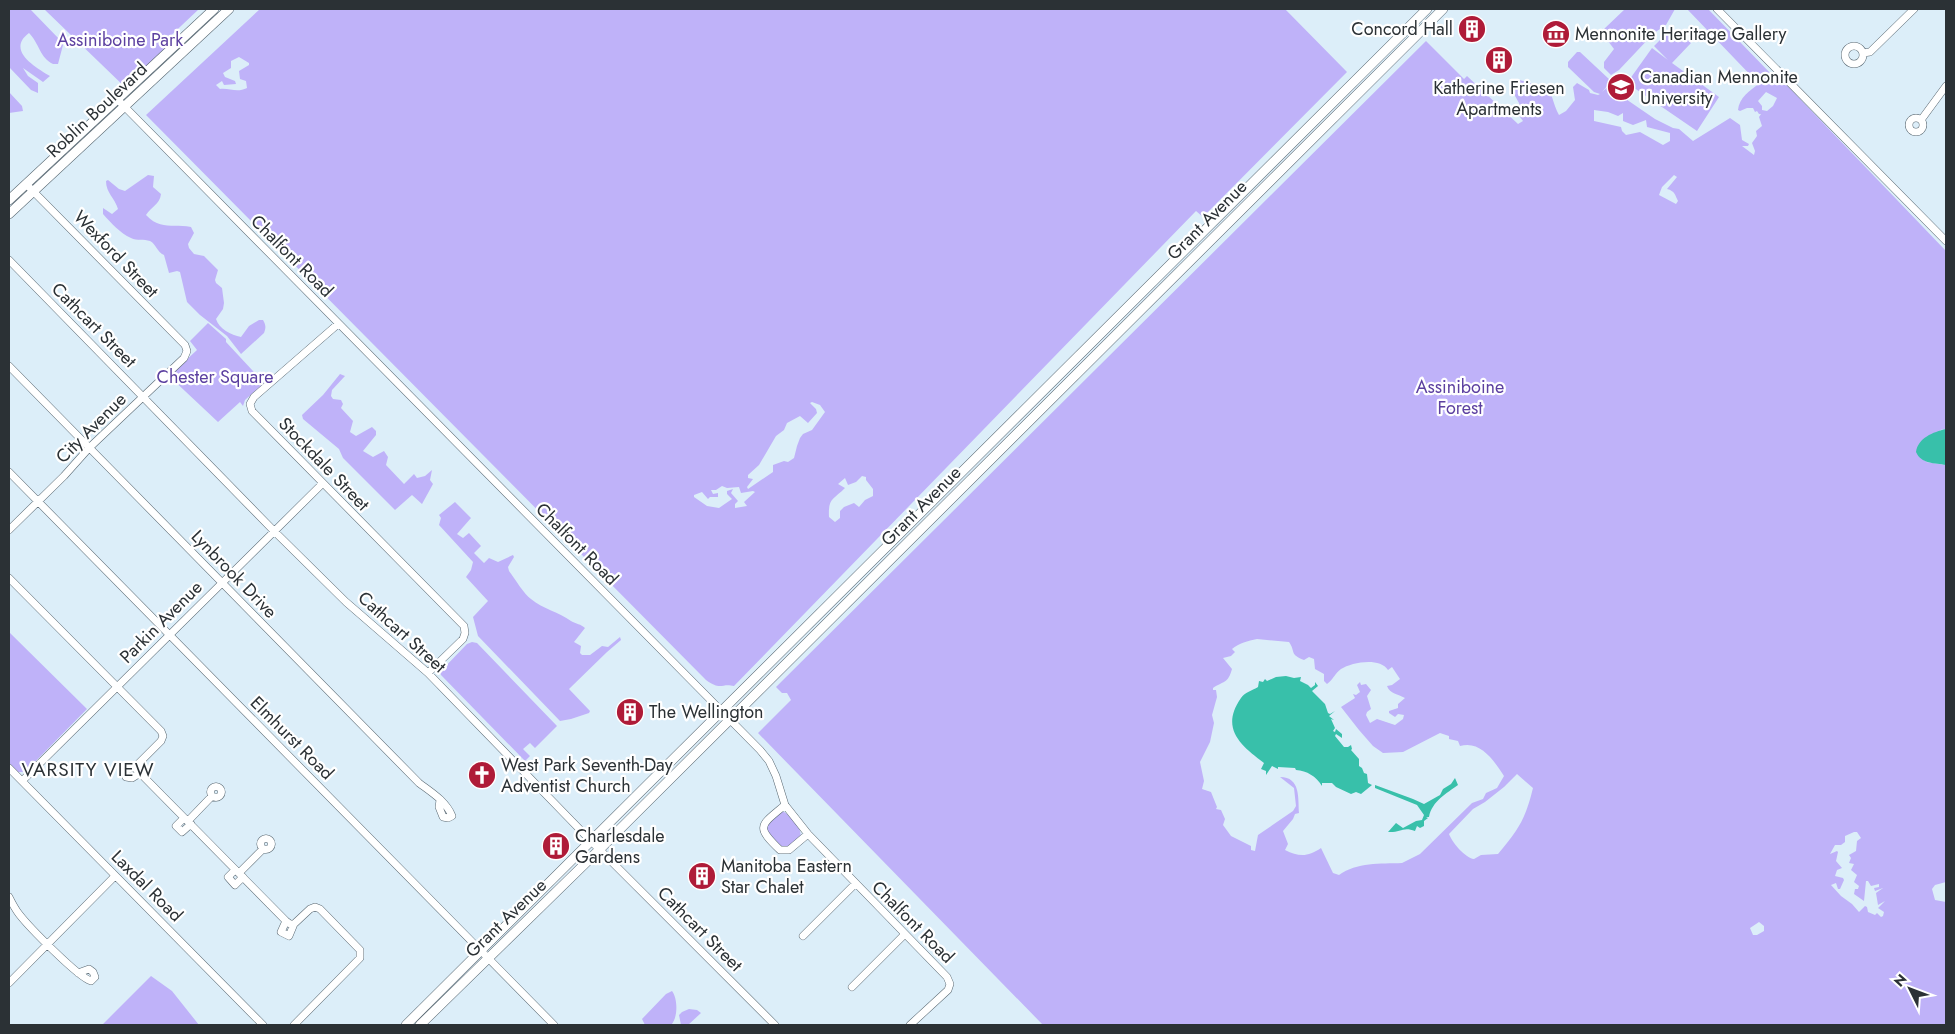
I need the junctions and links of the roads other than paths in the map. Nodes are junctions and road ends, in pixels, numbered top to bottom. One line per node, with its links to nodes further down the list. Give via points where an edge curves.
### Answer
1 (214, 9): 9 (main road, Roblin Boulevard)
2 (1427, 9): 33 (main road, Grant Avenue)
3 (1443, 9): 34 (main road, Grant Avenue)
4 (1717, 9): 16 (street)
5 (1914, 9): 7 (street, via 1870,52)
6 (226, 10): 10 (main road, Roblin Boulevard)
7 (1863, 53)
8 (1946, 86): 11 (street)
9 (118, 100): 10 (street, Chalfont Road); 12 (main road, Roblin Boulevard)
10 (124, 107): 13 (main road, Roblin Boulevard); 18 (street, Chalfont Road)
11 (1921, 120)
12 (26, 184): 13 (street, Wexford Street); 14 (main road, Roblin Boulevard)
13 (33, 191): 15 (main road, Roblin Boulevard); 19 (street, Wexford Street)
14 (10, 195)
15 (9, 214)
16 (1946, 241)
17 (9, 260): 21 (street, Cathcart Street)
18 (338, 324): 24 (street, Stockdale Street, via 250,404 252,411); 33 (street, Chalfont Road)
19 (185, 345): 21 (street, City Avenue, via 184,358)
20 (9, 366): 22 (street, Lynbrook Drive)
21 (144, 397): 22 (street, City Avenue); 27 (street, Cathcart Street)
22 (89, 448): 25 (street, City Avenue); 29 (street, Lynbrook Drive)
23 (9, 472): 25 (street, Elmhurst Road)
24 (322, 484): 27 (street, Parkin Avenue); 31 (street, Stockdale Street, via 464,626 463,639)
25 (38, 502): 26 (street, City Avenue); 30 (street, Elmhurst Road)
26 (9, 530)
27 (274, 531): 29 (street, Parkin Avenue); 31 (street, Cathcart Street, via 346,602)
28 (9, 578): 32 (street)
29 (222, 583): 30 (street, Parkin Avenue); 38 (street, Lynbrook Drive, via 418,783)
30 (169, 636): 32 (street, Parkin Avenue); 54 (street, Elmhurst Road)
31 (428, 673): 42 (street, Cathcart Street)
32 (118, 687): 36 (street, Parkin Avenue); 40 (street, via 162,731 161,741 138,769)
33 (722, 712): 34 (street, Chalfont Road); 42 (main road, Grant Avenue)
34 (730, 719): 39 (street, Chalfont Road, via 768,761); 44 (main road, Grant Avenue)
35 (9, 768): 36 (street, Laxdal Road)
36 (22, 781): 46 (street, Laxdal Road)
37 (212, 796): 40 (street)
38 (440, 800)
39 (785, 805): 41 (street, Chalfont Road); 41 (street, via 766,821 764,835 780,850 789,850)
40 (188, 821): 45 (street)
41 (808, 834): 47 (street, Chalfont Road)
42 (592, 842): 44 (street, Cathcart Street); 54 (main road, Grant Avenue)
43 (263, 849): 45 (street)
44 (600, 849): 55 (main road, Grant Avenue); 64 (street, Cathcart Street)
45 (239, 873): 49 (street)
46 (115, 876): 53 (street); 59 (street, Laxdal Road)
47 (855, 884): 51 (street, Chalfont Road); 52 (street)
48 (9, 897): 53 (street, via 19,914)
49 (286, 922): 50 (street); 50 (street, via 281,932 289,936)
50 (294, 924): 60 (street, via 310,909 320,909 361,954)
51 (905, 934): 58 (street); 65 (street, Chalfont Road, via 950,984 948,990)
52 (803, 936)
53 (48, 944): 56 (street); 57 (street)
54 (481, 951): 55 (street, Elmhurst Road); 61 (main road, Grant Avenue)
55 (488, 958): 62 (main road, Grant Avenue); 63 (street, Elmhurst Road)
56 (78, 973)
57 (9, 983)
58 (852, 987)
59 (263, 1025)
60 (294, 1025)
61 (406, 1025)
62 (420, 1025)
63 (554, 1025)
64 (775, 1025)
65 (910, 1025)

